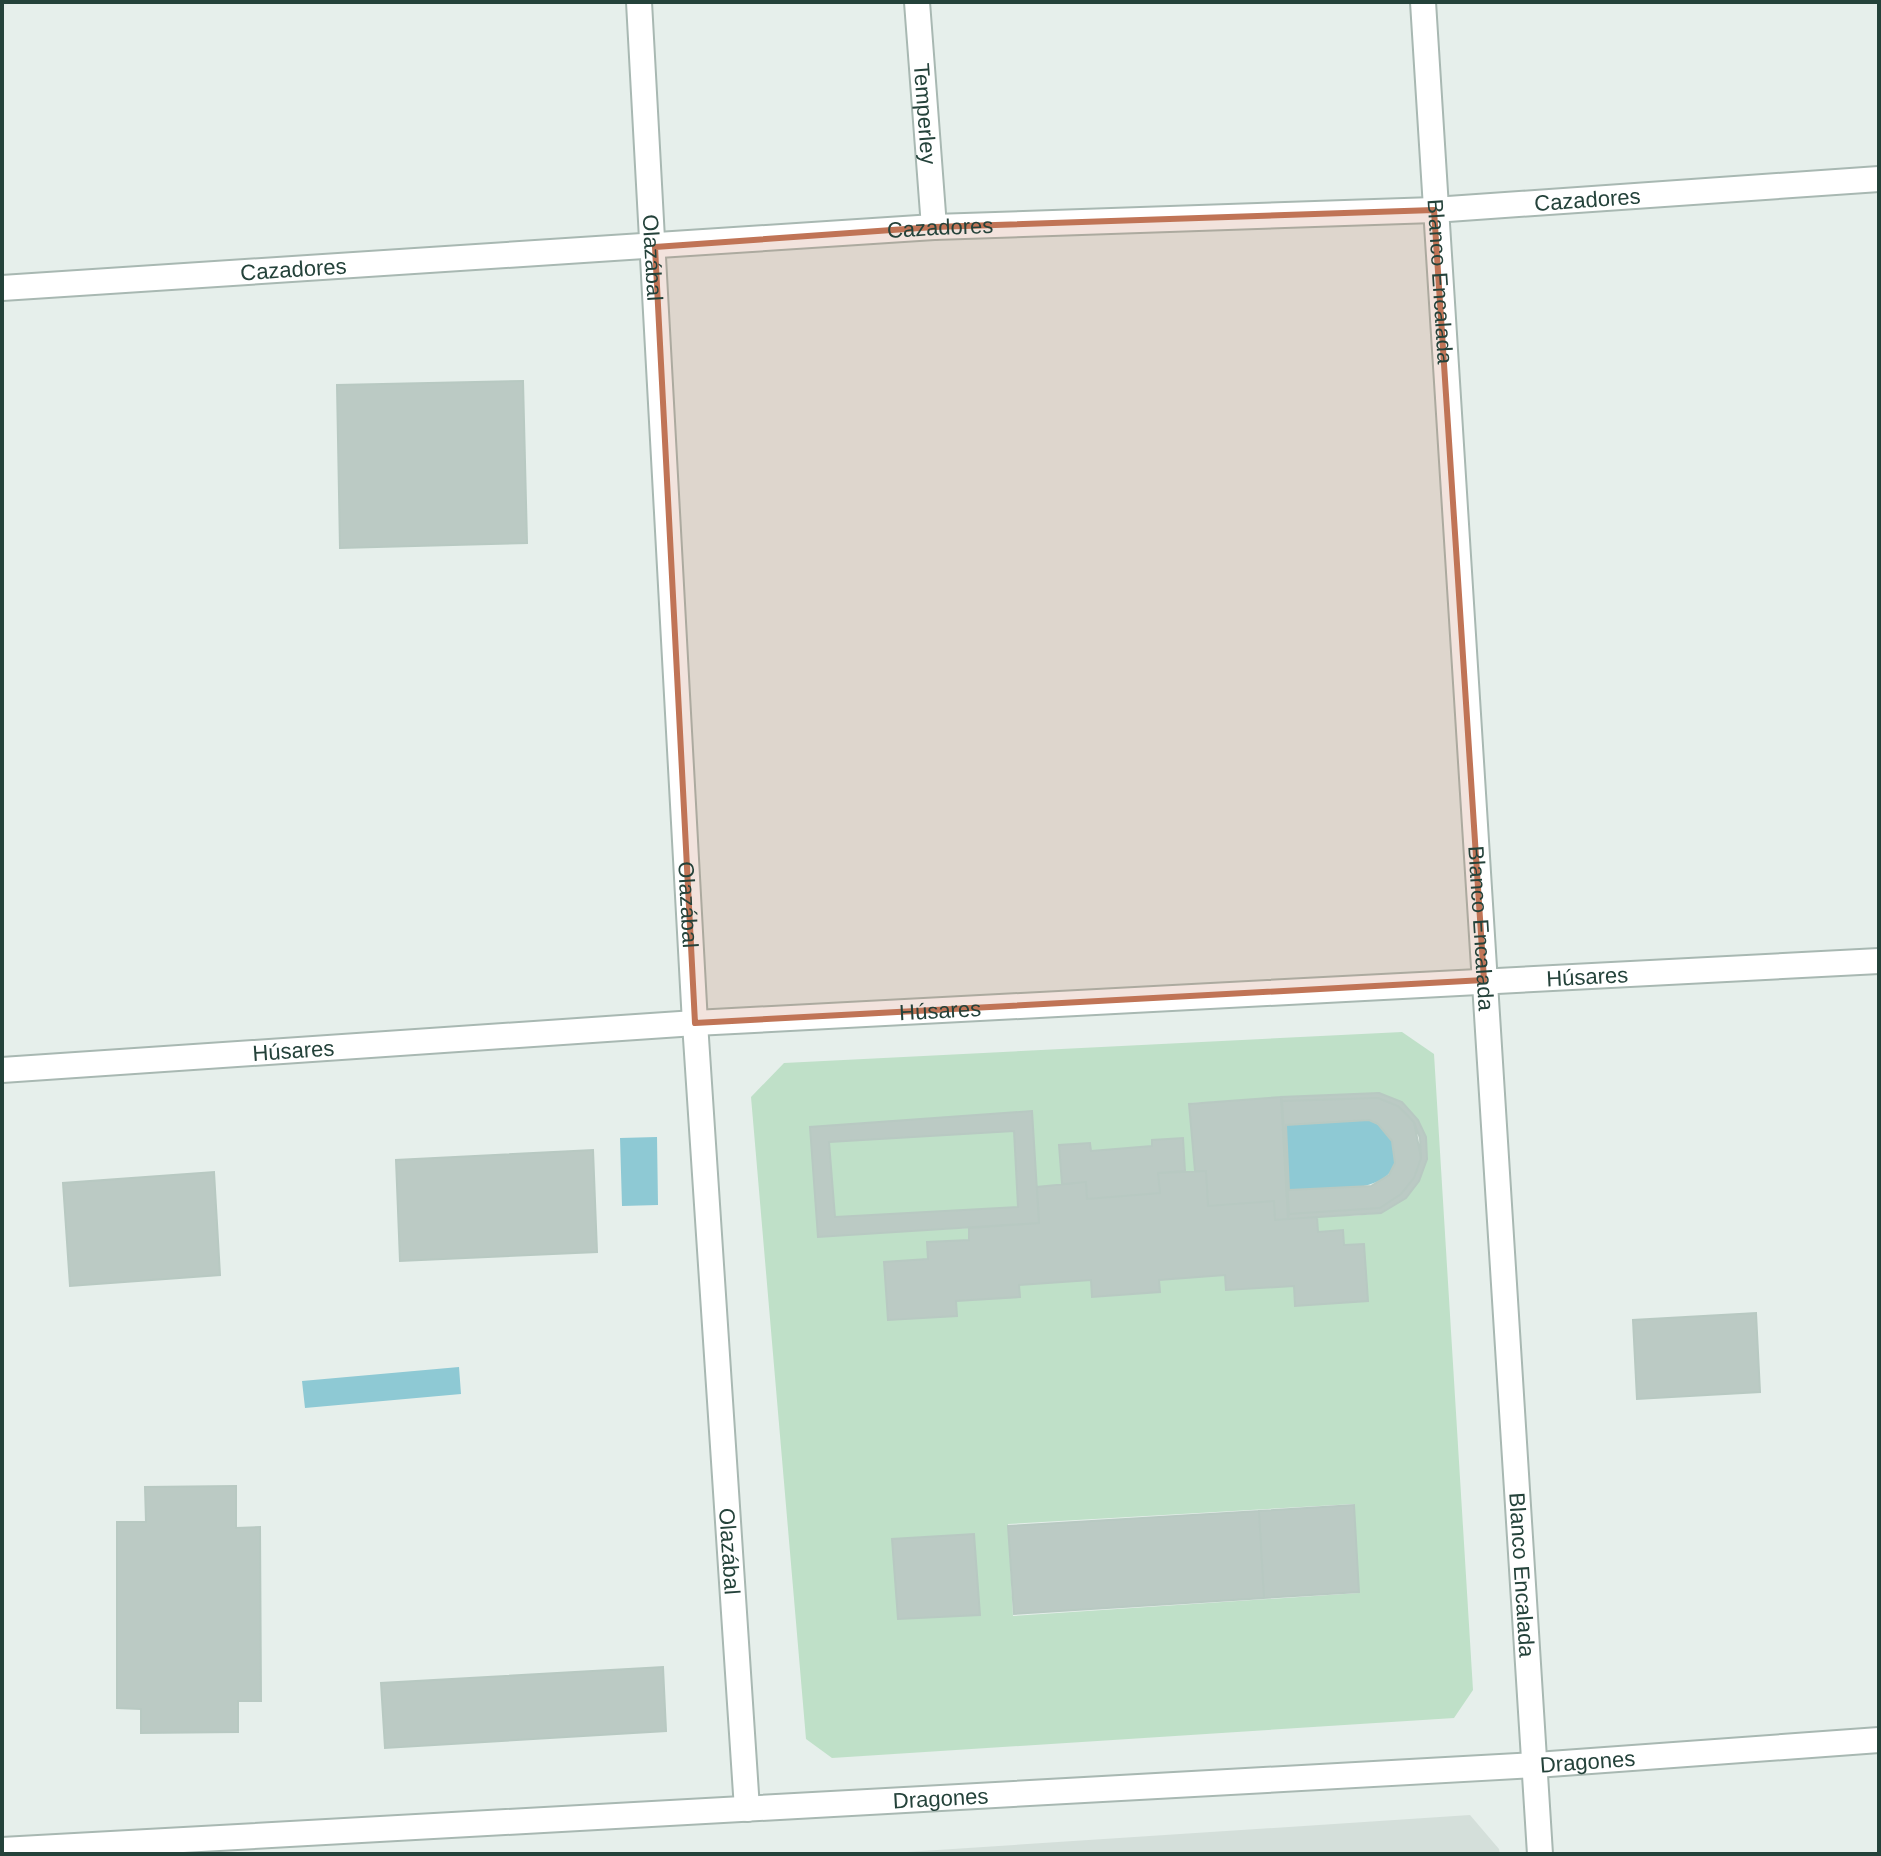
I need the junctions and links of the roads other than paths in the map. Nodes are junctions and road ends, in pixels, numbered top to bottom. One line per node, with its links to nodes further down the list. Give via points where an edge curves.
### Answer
1 (639, 2): 7 (street, Olazábal)
2 (917, 2): 6 (street, Temperley)
3 (1423, 2): 5 (street, Blanco Encalada)
4 (1879, 179): 5 (street, Cazadores)
5 (1434, 210): 6 (street, Cazadores); 10 (street, Blanco Encalada)
6 (934, 227): 7 (street, Cazadores)
7 (655, 247): 8 (street, Cazadores); 11 (street, Olazábal)
8 (2, 288)
9 (1879, 961): 10 (street, Húsares)
10 (1484, 980): 11 (street, Húsares); 14 (street, Blanco Encalada)
11 (695, 1023): 12 (street, Húsares); 15 (street, Olazábal)
12 (2, 1070)
13 (1879, 1740): 14 (street, Dragones)
14 (1536, 1765): 15 (street, Dragones); 17 (street, Blanco Encalada)
15 (747, 1809): 16 (street, Dragones)
16 (2, 1850)
17 (1540, 1854)

